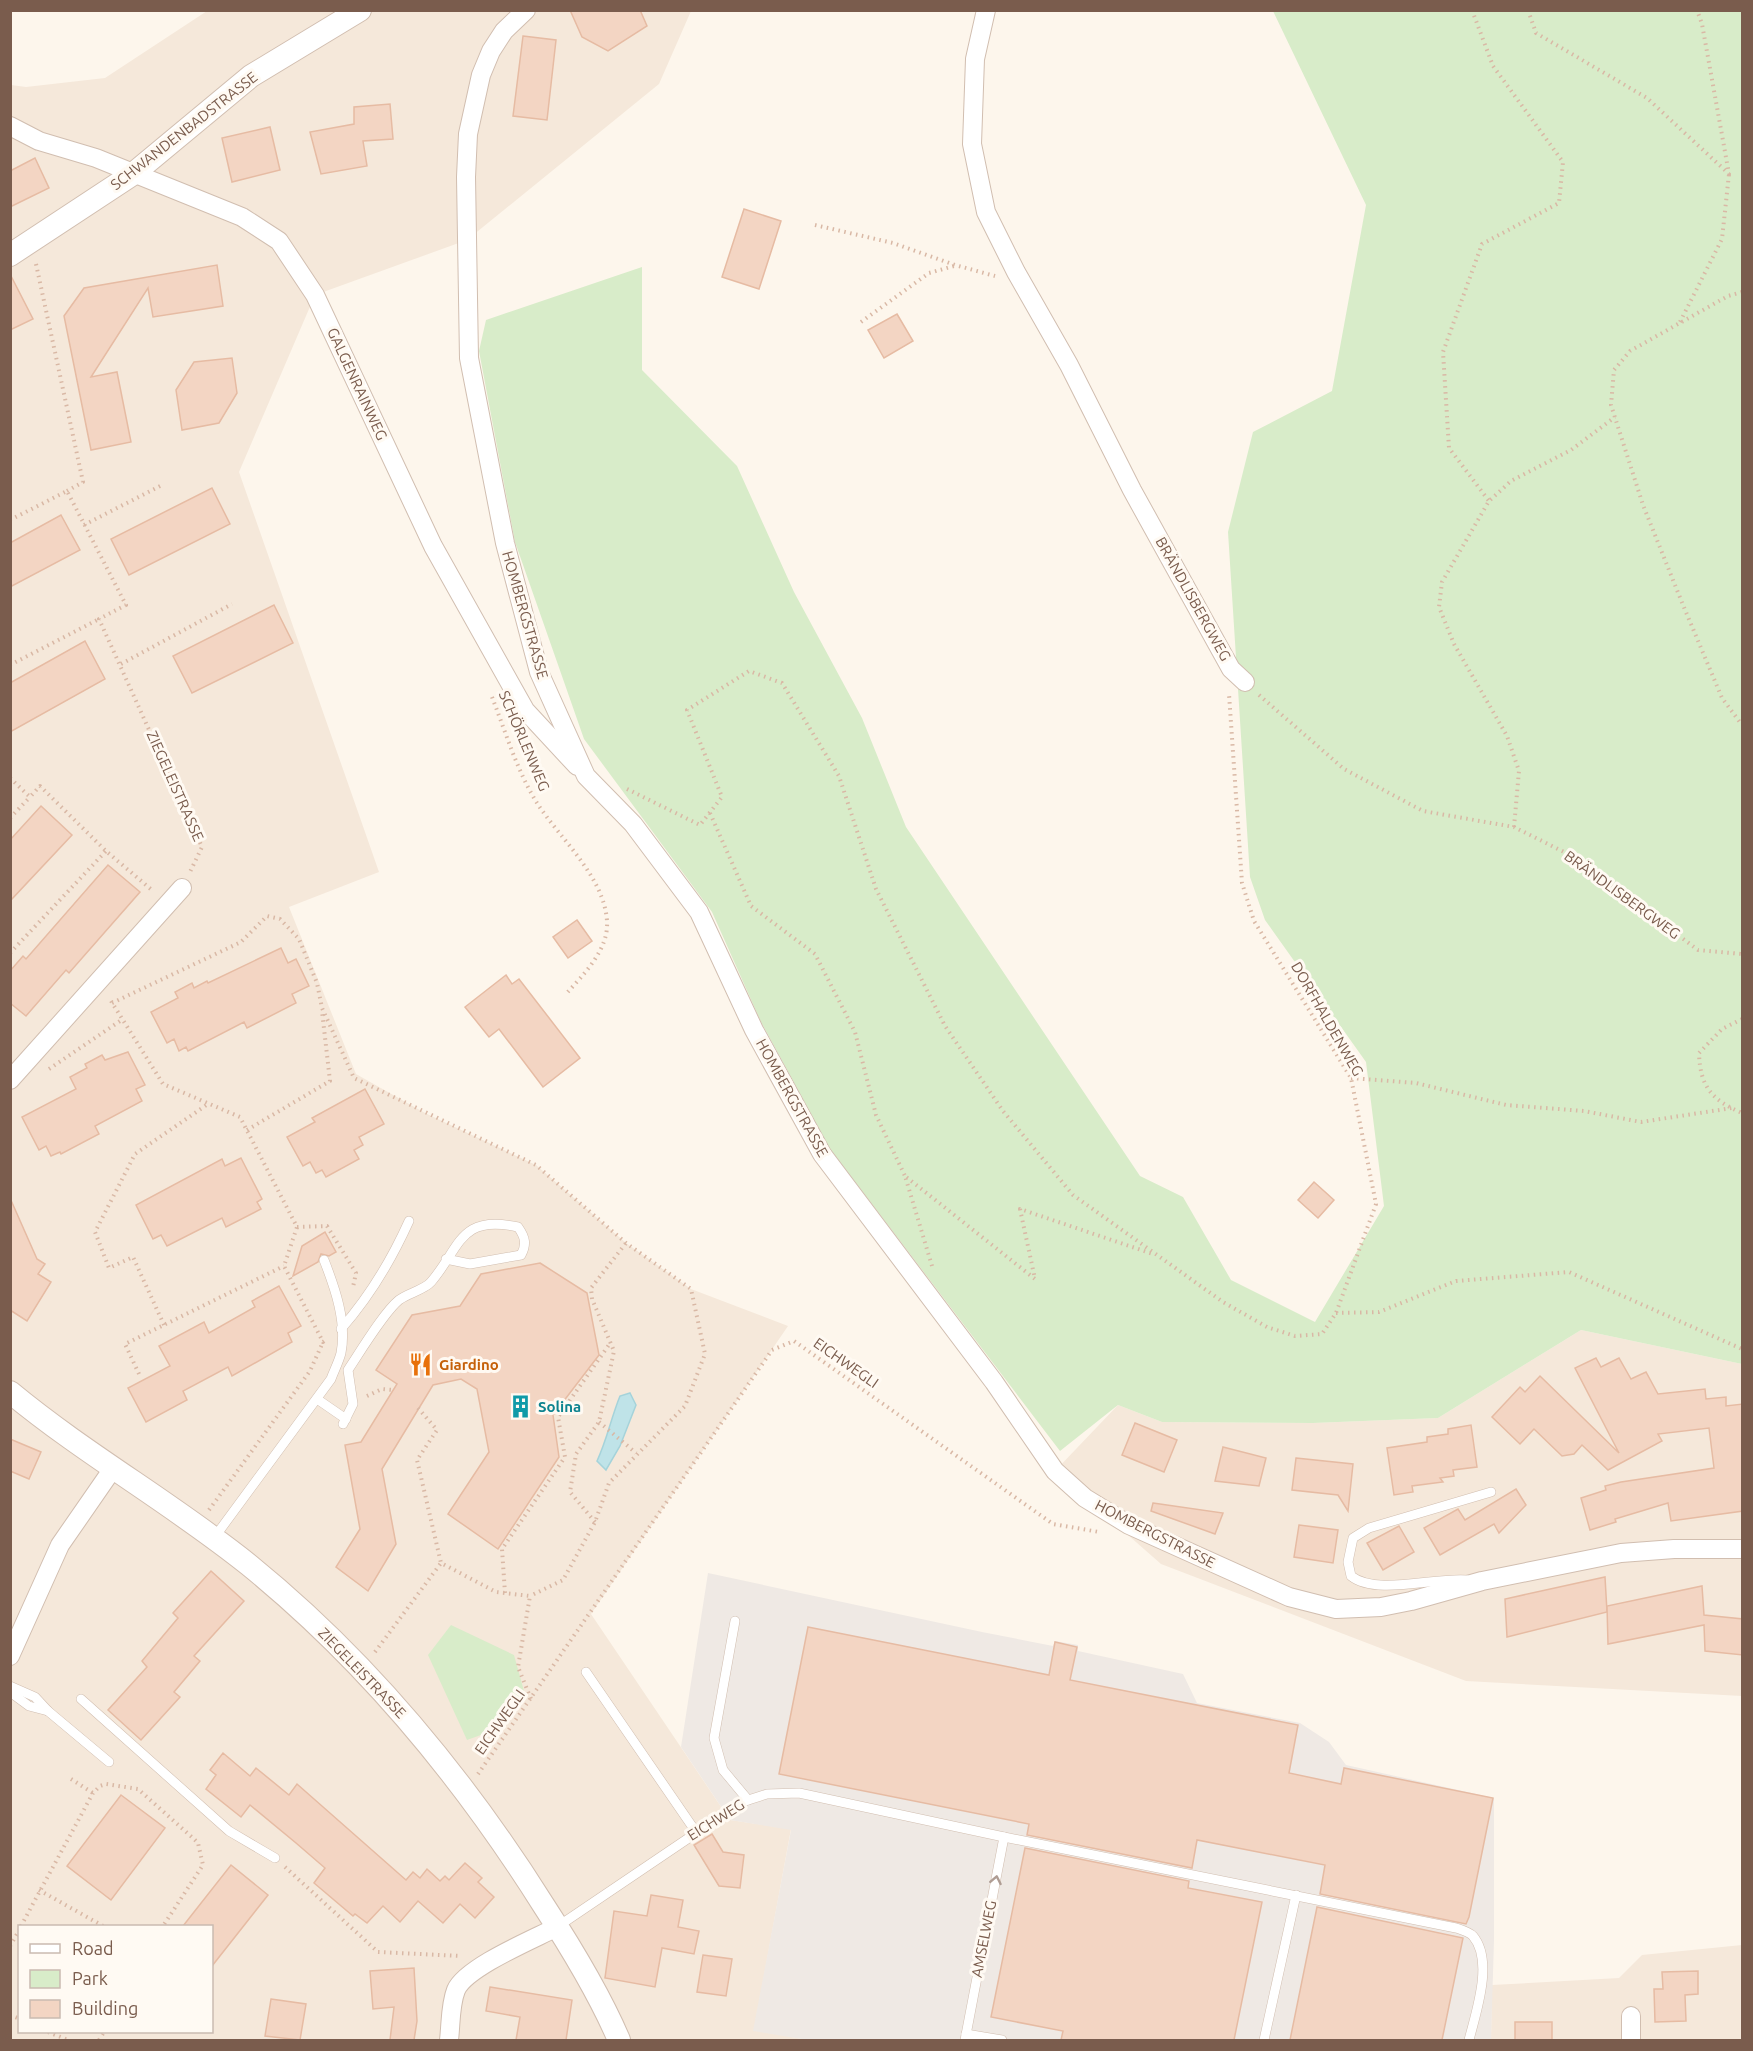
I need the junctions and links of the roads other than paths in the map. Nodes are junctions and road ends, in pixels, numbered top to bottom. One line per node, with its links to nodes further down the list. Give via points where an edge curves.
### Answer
1 (360, 10): 5 (street, SCHWANDENBADSTRASSE, via 251,76)
2 (526, 10): 8 (street, HOMBERGSTRASSE, via 504,31 491,51 481,75 468,134 470,358 505,543 539,672)
3 (986, 10): 7 (street, BRÄNDLISBERGWEG, via 975,59 972,144 986,212 1132,490 1231,669)
4 (10, 126): 5 (street, GALGENRAINWEG, via 39,141)
5 (133, 174): 6 (street, SCHWANDENBADSTRASSE); 8 (street, GALGENRAINWEG, via 242,216 279,241 296,262 433,546 519,700)
6 (10, 255)
7 (1245, 682)
8 (586, 776): 23 (street, HOMBERGSTRASSE, via 633,824 699,912 754,1030 822,1154 994,1382 1055,1471 1085,1498 1129,1525 1289,1597 1336,1609 1381,1607)
9 (183, 888): 10 (street)
10 (15, 1074)
11 (409, 1221): 14 (lane, via 393,1258)
12 (446, 1259): 12 (lane, via 470,1264 521,1255 526,1247 524,1237 518,1227 506,1224 474,1228 462,1236); 16 (lane, via 430,1284 398,1301)
13 (324, 1260): 14 (lane, via 337,1295)
14 (341, 1329): 15 (lane)
15 (341, 1352): 16 (lane); 18 (lane, via 331,1379)
16 (348, 1370): 18 (lane, via 353,1404 344,1422)
17 (10, 1392): 19 (street, ZIEGELEISTRASSE)
18 (317, 1399): 21 (lane)
19 (114, 1467): 21 (street, ZIEGELEISTRASSE); 25 (street, via 60,1545)
20 (1491, 1492): 23 (lane, via 1357,1533 1348,1562 1351,1576 1362,1582 1389,1585 1455,1579)
21 (214, 1538): 37 (street, ZIEGELEISTRASSE, via 316,1624 416,1728 466,1790)
22 (1743, 1549): 23 (street, HOMBERGSTRASSE, via 1643,1550)
23 (1482, 1581)
24 (735, 1621): 32 (lane, via 714,1738 723,1770)
25 (10, 1656)
26 (586, 1672): 33 (lane)
27 (10, 1686): 30 (lane, via 35,1697)
28 (10, 1692): 30 (lane, via 29,1706)
29 (81, 1699): 35 (lane, via 228,1831)
30 (48, 1711): 31 (lane)
31 (109, 1762)
32 (748, 1800): 33 (lane, EICHWEG); 34 (lane, EICHWEG, via 767,1794 799,1793)
33 (696, 1832): 37 (lane, EICHWEG)
34 (1004, 1838): 36 (lane, EICHWEG); 39 (lane, AMSELWEG, one-way to 34)
35 (275, 1858)
36 (1296, 1895): 43 (lane); 44 (lane, EICHWEG, via 1472,1934 1480,1949 1483,1981)
37 (557, 1927): 40 (street, via 466,1976 456,1989); 41 (street, ZIEGELEISTRASSE)
38 (1631, 2016): 45 (street)
39 (966, 2037): 42 (lane)
40 (449, 2040)
41 (619, 2040)
42 (1002, 2040)
43 (1264, 2040)
44 (1469, 2040)
45 (1631, 2040)

